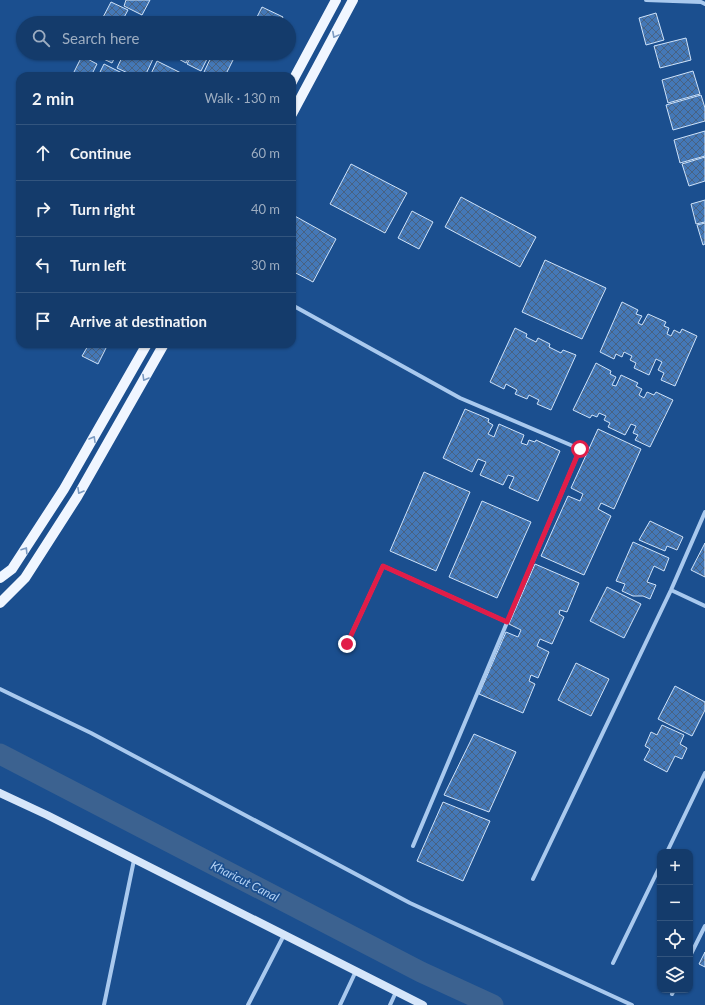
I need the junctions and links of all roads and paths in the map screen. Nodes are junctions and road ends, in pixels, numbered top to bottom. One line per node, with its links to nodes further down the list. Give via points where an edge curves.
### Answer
1 (336, 0): 5 (main road)
2 (353, 0): 6 (main road, one-way to 6)
3 (646, 0): 4 (street)
4 (705, 4)
5 (296, 75)
6 (296, 107)
7 (296, 307): 15 (street, via 460,398 580,449)
8 (145, 348): 11 (main road, one-way to 8, via 12,570 64,489)
9 (162, 348): 13 (main road, one-way to 13, via 77,497 25,578)
10 (705, 512): 12 (street)
11 (0, 578)
12 (671, 590): 14 (street); 24 (street)
13 (0, 603)
14 (705, 606)
15 (507, 622): 16 (street, via 383,566); 20 (street)
16 (347, 644)
17 (0, 689): 36 (street, via 91,733 410,903)
18 (705, 773): 21 (street)
19 (0, 793): 22 (street)
20 (413, 846)
21 (668, 849)
22 (134, 859): 26 (street); 31 (street)
23 (657, 872): 28 (street)
24 (533, 879)
25 (705, 926): 27 (street)
26 (284, 935): 29 (street); 32 (street)
27 (693, 950)
28 (613, 963)
29 (356, 971): 30 (street); 33 (street)
30 (396, 992): 34 (street); 35 (street)
31 (104, 1005)
32 (248, 1005)
33 (340, 1005)
34 (390, 1005)
35 (423, 1005)
36 (632, 1005)

